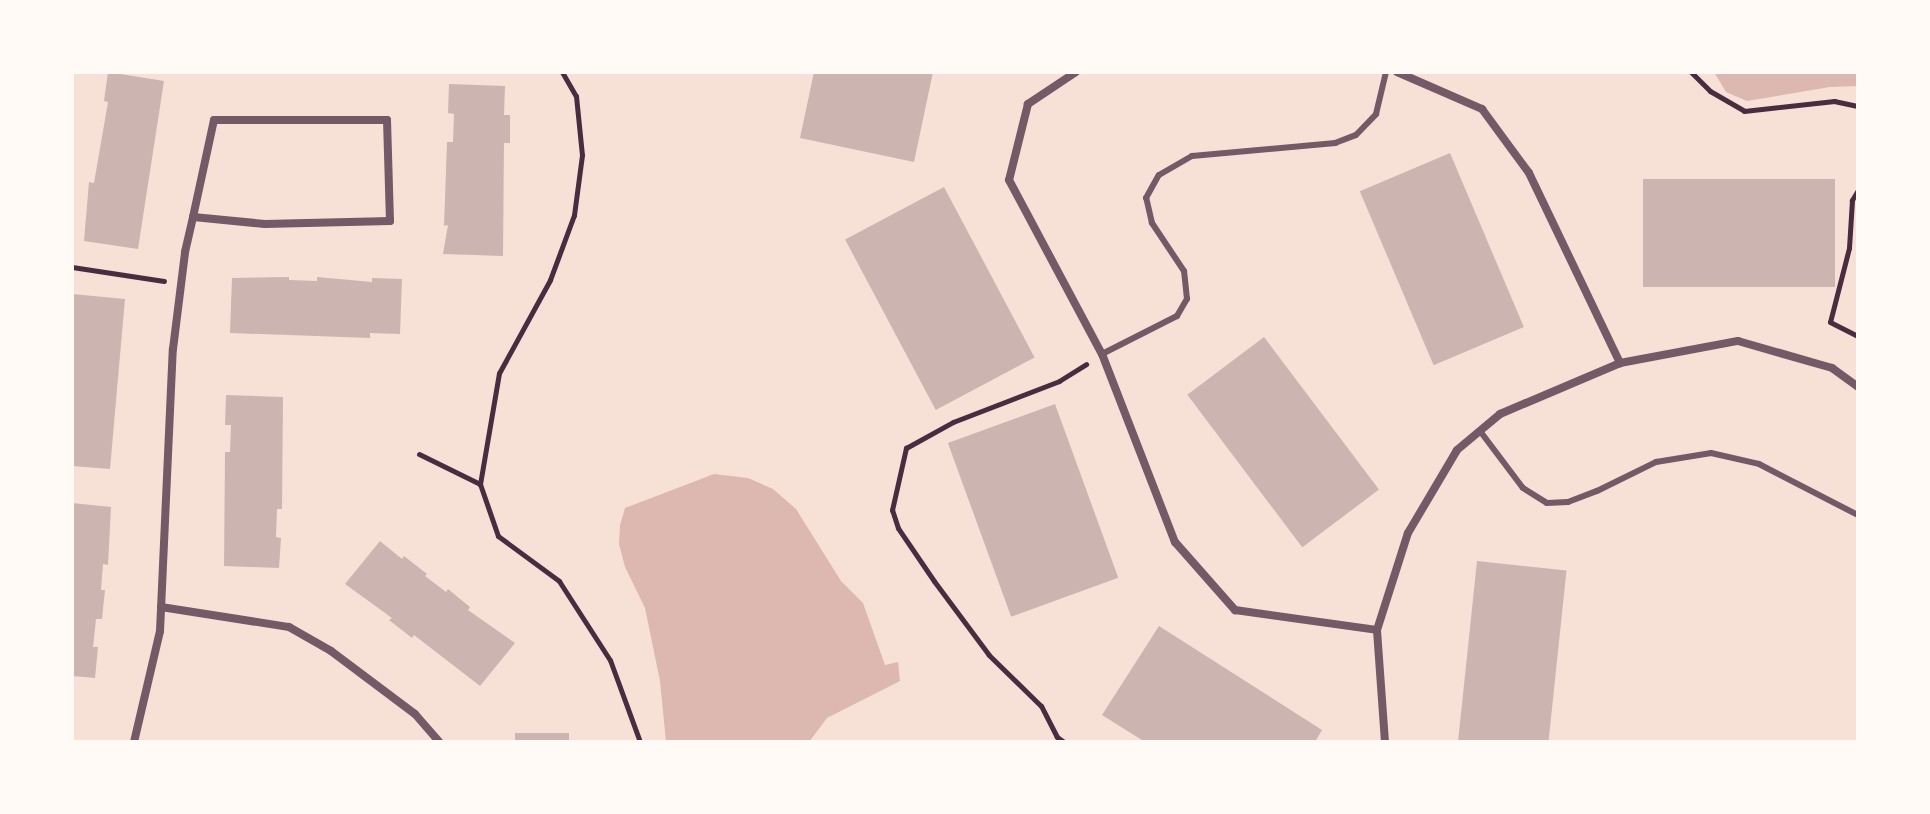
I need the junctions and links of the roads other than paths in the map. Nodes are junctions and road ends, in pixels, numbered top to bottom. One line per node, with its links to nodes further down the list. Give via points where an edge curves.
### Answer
1 (1076, 72): 5 (street, via 1028,104 1009,180)
2 (1386, 72): 5 (lane, via 1376,114 1356,135 1335,143 1192,156 1159,175 1146,198 1152,223 1184,271 1187,299 1177,316)
3 (1397, 72): 6 (street, via 1482,109 1529,173)
4 (193, 217): 4 (street, via 214,120 387,120 390,221 265,224); 10 (street, via 173,349)
5 (1102, 354): 11 (street, via 1175,542 1235,610)
6 (1620, 363): 7 (street, via 1738,341 1832,368); 8 (street, via 1500,414)
7 (1858, 387)
8 (1480, 431): 9 (lane, via 1523,488 1547,503 1568,502 1656,462 1711,453 1759,464); 11 (street, via 1457,450 1408,533)
9 (1858, 515)
10 (161, 607): 12 (street); 13 (street, via 289,627 331,651 415,714)
11 (1377, 630): 14 (street)
12 (134, 742)
13 (439, 742)
14 (1385, 742)

